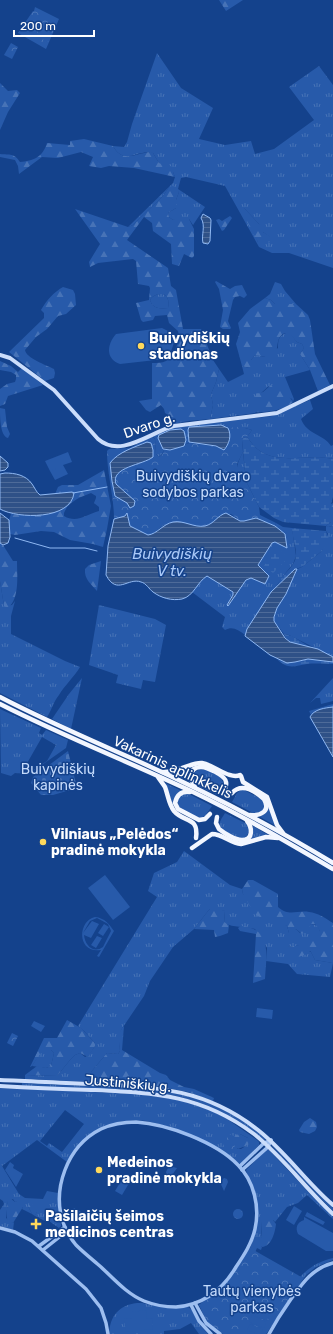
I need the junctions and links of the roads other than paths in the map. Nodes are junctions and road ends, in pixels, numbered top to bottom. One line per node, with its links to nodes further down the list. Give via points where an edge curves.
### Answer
1 (0, 355): 2 (main road, Dvaro g., via 10,358 50,388 102,443 111,446 130,444 174,426 277,412)
2 (333, 386)
3 (0, 697): 5 (highway, Vakarinis aplinkkelis)
4 (0, 704): 5 (highway, Vakarinis aplinkkelis, via 53,730)
5 (158, 774): 6 (highway, Vakarinis aplinkkelis); 12 (highway, via 175,772 200,763 233,777 241,776 243,782 267,796); 13 (highway, via 174,811 195,825)
6 (195, 790): 7 (highway, via 191,774 196,768 202,767 225,778); 9 (highway, via 178,795 175,803 178,809 199,820); 11 (highway, Vakarinis aplinkkelis)
7 (224, 792)
8 (232, 793): 11 (highway, via 242,787 264,799 265,812)
9 (210, 814)
10 (217, 817): 11 (highway, via 219,829 240,840 251,833)
11 (247, 817): 12 (highway, Vakarinis aplinkkelis)
12 (283, 837): 14 (highway, via 266,837 237,844 220,835 212,834); 15 (highway, Vakarinis aplinkkelis); 16 (highway, Vakarinis aplinkkelis)
13 (196, 838)
14 (192, 848)
15 (333, 863)
16 (333, 869)
17 (0, 1080): 18 (main road, Justiniškių g.)
18 (7, 1080): 20 (main road); 21 (main road, Justiniškių g., via 143,1086 186,1093 231,1111)
19 (0, 1086): 20 (main road, Justiniškių g.)
20 (7, 1087): 22 (main road, Justiniškių g., via 135,1092 174,1097 222,1114)
21 (271, 1140): 22 (street); 23 (street); 26 (main road, Justiniškių g.)
22 (264, 1143): 23 (main road, Justiniškių g.); 24 (street)
23 (268, 1147): 25 (street); 27 (main road, Justiniškių g.)
24 (240, 1166): 25 (street); 28 (street, via 211,1146 167,1127 136,1122 109,1126 85,1140 66,1168 59,1194)
25 (242, 1170): 34 (street, via 251,1184 256,1203 254,1234 225,1283 211,1295)
26 (333, 1205)
27 (333, 1214)
28 (64, 1226): 30 (street); 31 (street)
29 (0, 1228): 31 (street)
30 (66, 1231): 32 (street); 34 (street, via 77,1246 137,1298 160,1306)
31 (39, 1246): 32 (street)
32 (43, 1250): 35 (street, via 94,1297 103,1312)
33 (333, 1263): 38 (street, via 307,1277)
34 (193, 1304): 36 (street, via 199,1321); 37 (street, via 206,1323)
35 (108, 1334)
36 (211, 1334)
37 (220, 1334)
38 (269, 1334)

